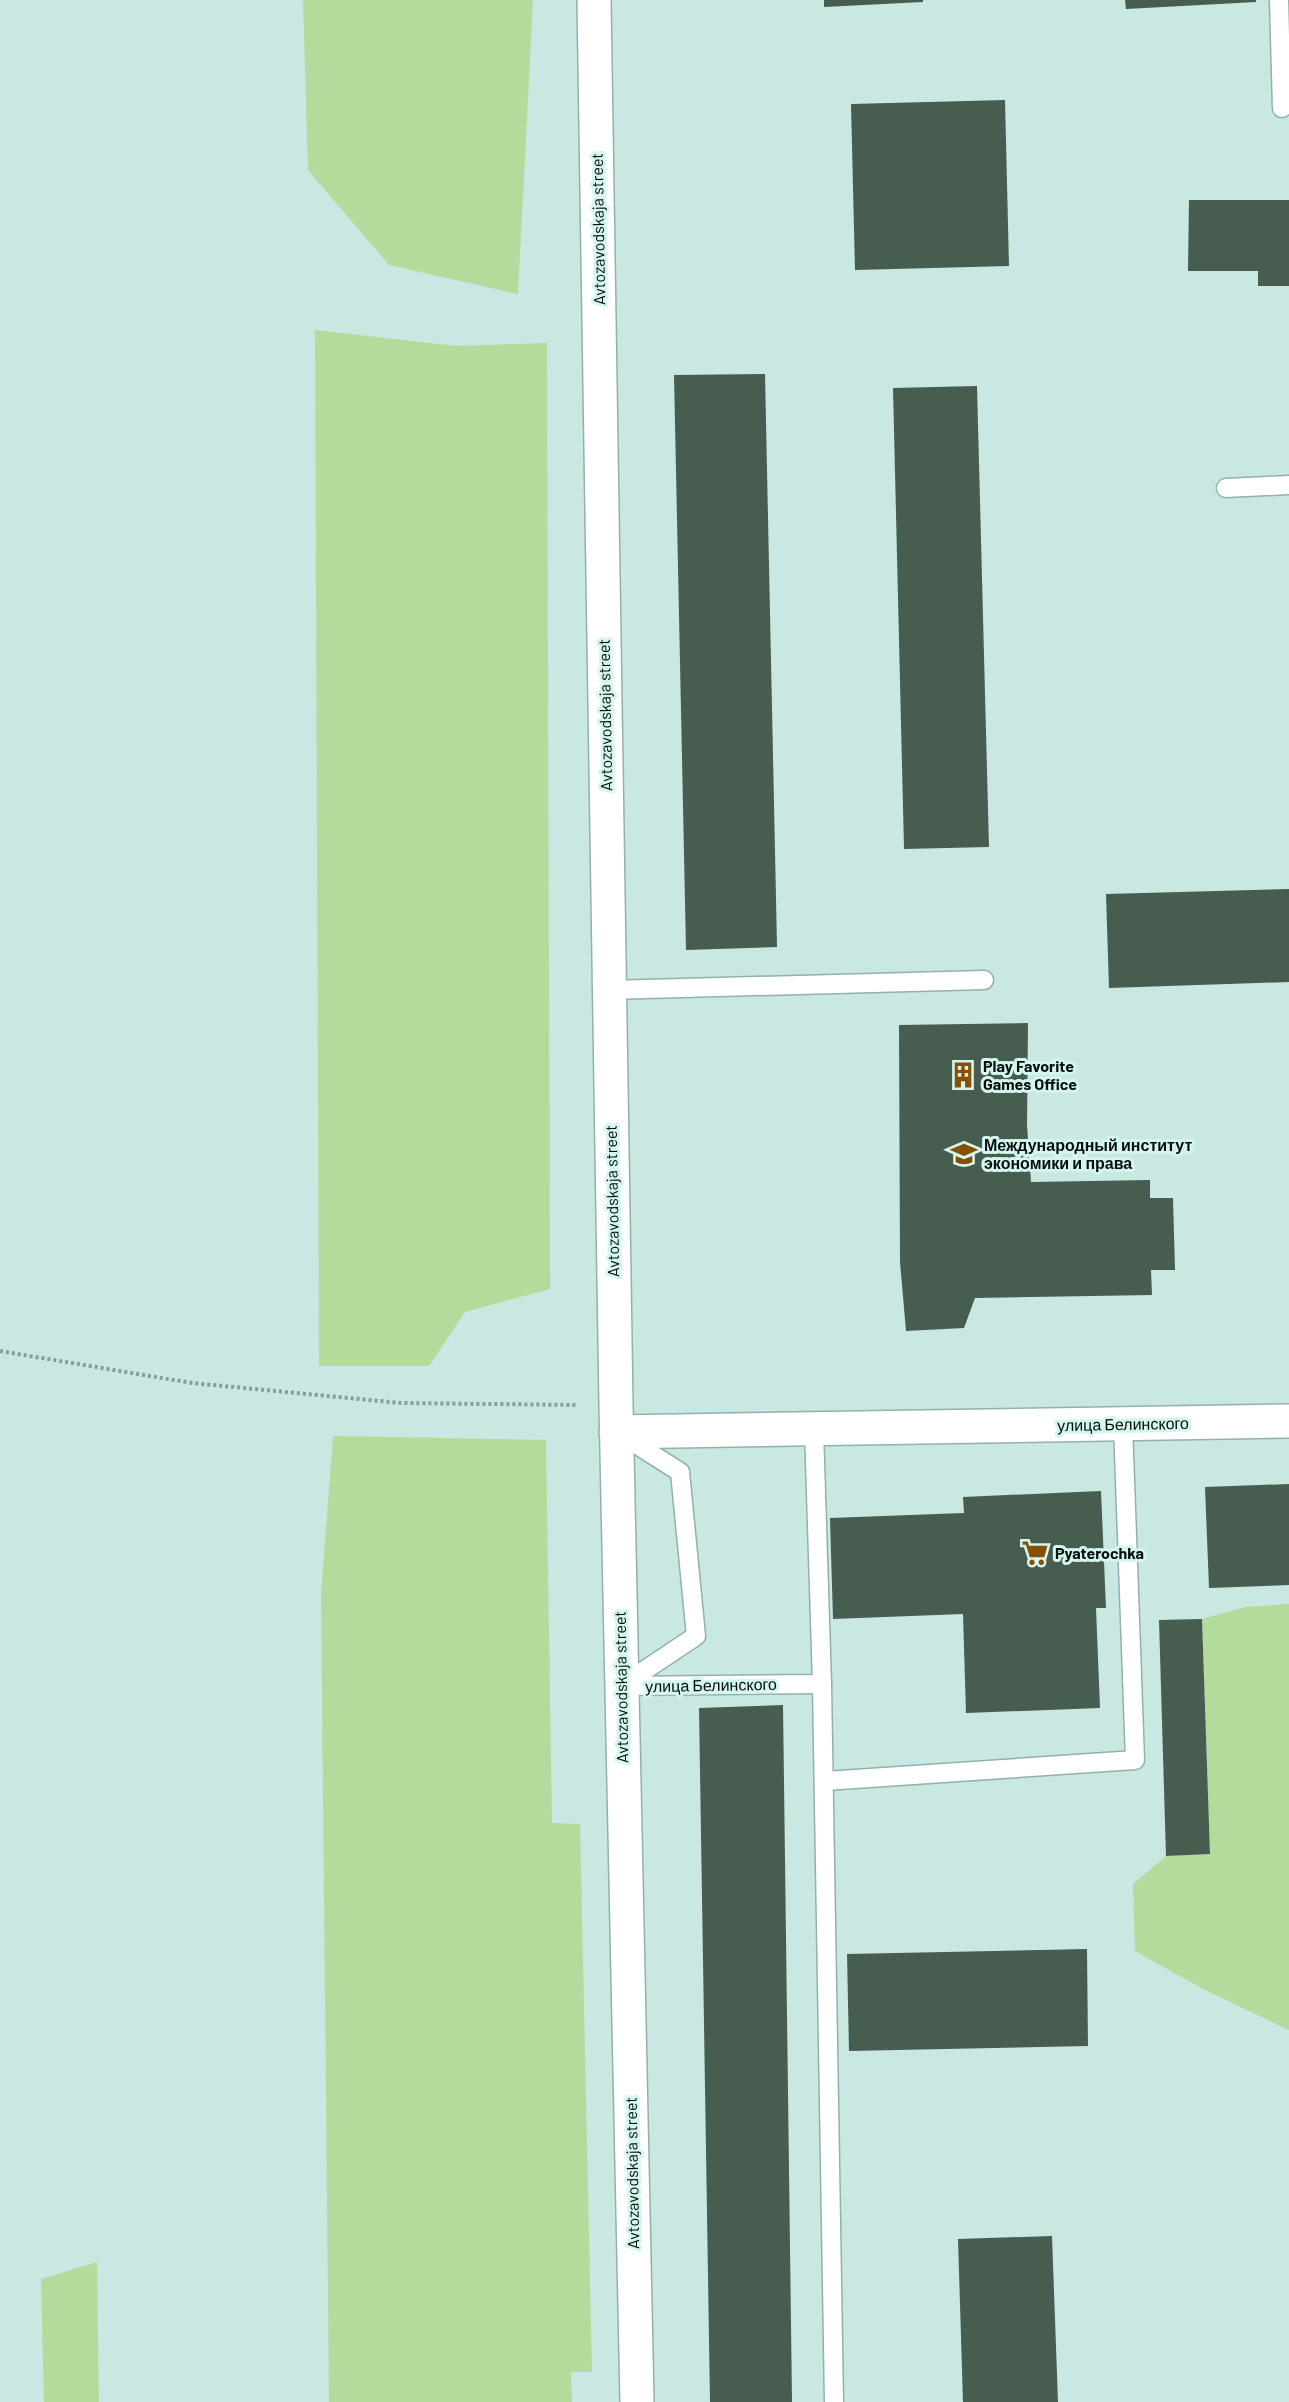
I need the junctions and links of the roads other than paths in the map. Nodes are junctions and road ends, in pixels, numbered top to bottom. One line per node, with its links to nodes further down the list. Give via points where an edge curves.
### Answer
1 (594, 0): 7 (street, Avtozavodskaja street)
2 (1279, 0): 3 (lane)
3 (1282, 108)
4 (1289, 485): 5 (lane)
5 (1226, 488)
6 (984, 980): 7 (lane)
7 (609, 990): 8 (street, Avtozavodskaja street)
8 (616, 1419): 11 (street, улица Белинского); 13 (street, Avtozavodskaja street); 13 (lane, улица Белинского, via 680,1472 696,1636)
9 (1289, 1421): 10 (street, улица Белинского)
10 (1122, 1424): 11 (street, улица Белинского); 14 (lane, via 1135,1760)
11 (814, 1429): 12 (lane)
12 (822, 1684): 13 (lane, улица Белинского); 14 (lane)
13 (621, 1686): 15 (street, Avtozavodskaja street)
14 (825, 1780): 16 (lane)
15 (637, 2402)
16 (834, 2402)

